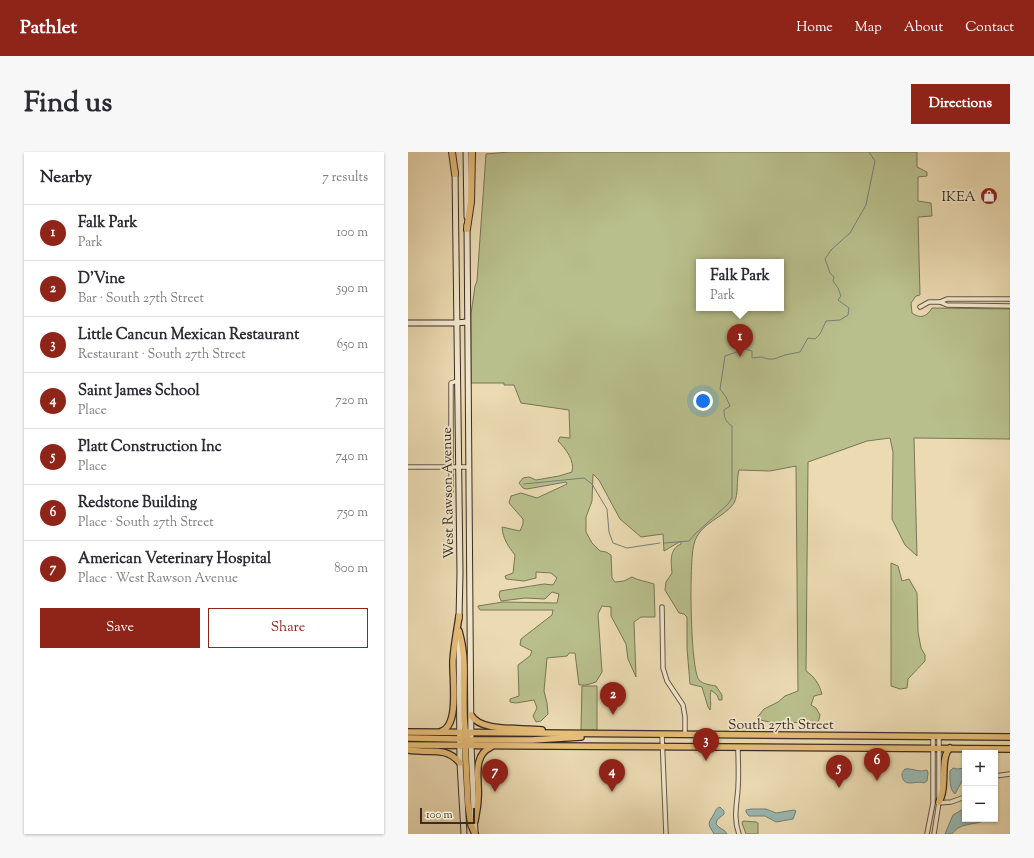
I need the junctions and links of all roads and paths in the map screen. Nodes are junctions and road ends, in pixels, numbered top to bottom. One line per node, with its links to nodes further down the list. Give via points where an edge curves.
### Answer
1 (452, 152): 5 (highway)
2 (455, 152): 5 (main road, West Rawson Avenue)
3 (466, 152): 6 (main road, West Rawson Avenue)
4 (472, 152): 6 (highway, via 471,202)
5 (455, 174): 13 (main road, West Rawson Avenue)
6 (467, 229): 11 (main road, West Rawson Avenue)
7 (1010, 300): 8 (street, via 947,299)
8 (940, 302): 9 (street, via 947,305); 10 (street, via 929,302)
9 (1010, 306)
10 (920, 307)
11 (467, 322): 13 (main road); 18 (main road, West Rawson Avenue)
12 (408, 323): 13 (main road)
13 (456, 323): 14 (main road, West Rawson Avenue)
14 (457, 381): 16 (street, via 451,383); 17 (main road, West Rawson Avenue)
15 (408, 467): 16 (street)
16 (451, 467): 17 (street); 19 (street)
17 (458, 467): 18 (street); 20 (main road, West Rawson Avenue)
18 (468, 467): 21 (main road, West Rawson Avenue)
19 (451, 491)
20 (460, 573): 21 (main road); 23 (main road, West Rawson Avenue)
21 (470, 573): 25 (main road, West Rawson Avenue)
22 (662, 606): 31 (street, via 663,668 667,681 683,705)
23 (459, 616): 24 (main road, West Rawson Avenue); 27 (main road, via 453,661 452,714 448,726)
24 (459, 631): 36 (main road, via 464,665)
25 (471, 715): 28 (main road, via 477,722 495,728 530,728); 36 (main road, West Rawson Avenue)
26 (408, 732): 27 (main road, South 27th Street)
27 (439, 732): 36 (main road, South 27th Street)
28 (562, 733): 29 (main road, South 27th Street); 36 (main road, South 27th Street)
29 (594, 734): 30 (main road, South 27th Street); 36 (main road, via 532,740)
30 (662, 735): 31 (main road, South 27th Street); 40 (street)
31 (685, 735): 32 (main road, South 27th Street)
32 (933, 737): 33 (main road, South 27th Street); 42 (street)
33 (939, 737): 34 (main road, South 27th Street); 43 (street)
34 (1010, 737)
35 (408, 738): 36 (main road)
36 (466, 739): 38 (main road, South 27th Street); 39 (main road, South 27th Street); 52 (main road, West Rawson Avenue); 54 (main road, via 468,804)
37 (408, 745): 38 (main road, South 27th Street)
38 (460, 746): 47 (main road)
39 (493, 746): 40 (main road, South 27th Street); 52 (main road, via 484,752 479,763 478,798)
40 (663, 746): 41 (main road, South 27th Street); 55 (street)
41 (738, 747): 42 (main road, South 27th Street); 56 (street, via 735,820)
42 (933, 748): 43 (main road, South 27th Street); 51 (street)
43 (939, 748): 44 (main road, South 27th Street); 51 (street)
44 (950, 748): 45 (main road, South 27th Street); 51 (main road, via 945,757 942,797)
45 (1010, 749)
46 (408, 750): 47 (main road, via 446,752)
47 (460, 763): 53 (main road)
48 (1010, 774): 49 (street)
49 (998, 776)
50 (962, 798): 51 (street)
51 (937, 803): 57 (street); 58 (street)
52 (474, 821): 54 (main road, West Rawson Avenue)
53 (464, 834)
54 (475, 834)
55 (666, 834)
56 (739, 834)
57 (927, 834)
58 (934, 834)

